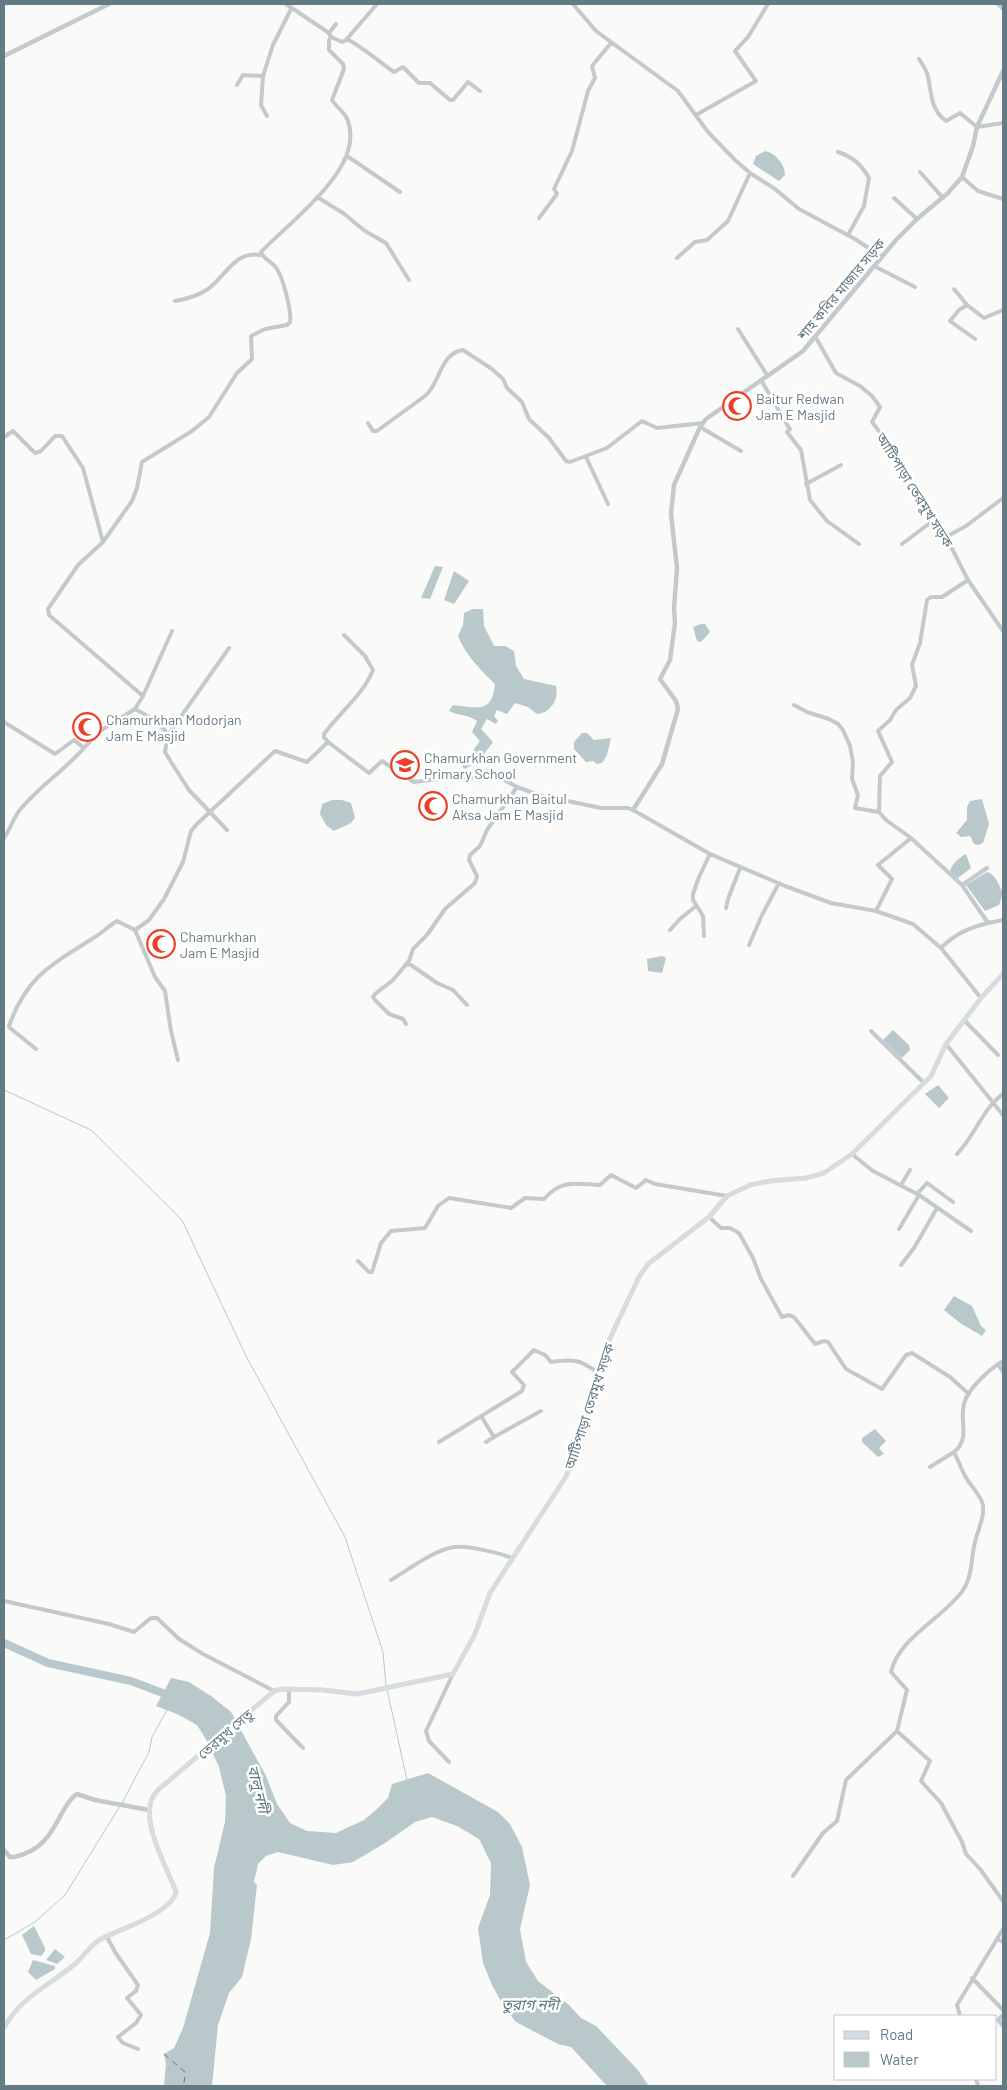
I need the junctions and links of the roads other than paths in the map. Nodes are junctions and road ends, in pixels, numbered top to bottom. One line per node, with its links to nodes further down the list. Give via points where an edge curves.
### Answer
1 (109, 4): 14 (street)
2 (286, 4): 7 (street)
3 (377, 4): 12 (street)
4 (574, 4): 13 (street, via 596,32)
5 (768, 4): 21 (street, via 748,37 734,51 756,82)
6 (998, 4): 8 (street)
7 (291, 9): 10 (street); 17 (street)
8 (1003, 9)
9 (336, 24): 10 (street)
10 (328, 33): 11 (street)
11 (331, 37): 12 (street, via 342,42); 25 (street, via 329,50 344,69 332,100 349,123)
12 (347, 39): 19 (street, via 394,72 406,68 419,83 430,83 450,100 468,82)
13 (611, 43): 21 (street, via 678,91); 34 (street, via 592,66 596,75 588,91 572,151 554,189 556,194)
14 (4, 56)
15 (919, 59): 23 (street, via 928,75 929,91 939,116 946,121 960,113)
16 (1003, 71): 23 (street, শাহ কবির মাজার সড়ক)
17 (262, 76): 18 (street, via 243,75); 20 (street, via 261,105)
18 (237, 85)
19 (480, 91)
20 (267, 116)
21 (696, 116): 27 (street, via 721,147)
22 (1003, 123): 23 (street)
23 (977, 127): 28 (street, শাহ কবির মাজার সড়ক)
24 (838, 152): 36 (street, via 851,156 869,178 864,206)
25 (347, 156): 29 (street); 30 (street)
26 (920, 172): 32 (street)
27 (750, 173): 36 (street, via 799,209); 39 (street, via 728,221 707,240 695,242)
28 (962, 177): 32 (street, শাহ কবির মাজার সড়ক); 33 (street, via 978,191)
29 (400, 192)
30 (317, 197): 37 (street); 41 (street, via 386,244)
31 (894, 198): 35 (street)
32 (943, 198): 35 (street, শাহ কবির মাজার সড়ক)
33 (1003, 199)
34 (539, 218)
35 (916, 219): 38 (street, শাহ কবির মাজার সড়ক)
36 (848, 235): 38 (street)
37 (261, 255): 44 (street, via 246,254 202,294); 63 (street, via 282,278 290,322 251,336 252,359 237,373 209,417 192,432 142,462 132,501)
38 (882, 257): 40 (street, শাহ কবির মাজার সড়ক)
39 (677, 258)
40 (874, 266): 42 (street); 48 (street, শাহ কবির মাজার সড়ক)
41 (409, 280)
42 (915, 287)
43 (954, 289): 45 (street)
44 (175, 301)
45 (967, 305): 46 (street, via 984,318); 49 (street, via 950,321)
46 (1003, 310)
47 (738, 329): 50 (street)
48 (816, 338): 50 (street, শাহ কবির মাজার সড়ক, via 803,352); 61 (street, আটিপাড়া তেরমুখ সড়ক, via 836,373 860,386 880,408 872,422 894,451)
49 (975, 339)
50 (767, 375): 51 (street, শাহ কবির মাজার সড়ক)
51 (761, 380): 53 (street, শাহ কবির মাজার সড়ক); 58 (street, via 790,429 786,432 800,447)
52 (368, 423): 56 (street, via 373,431 377,431 425,396 445,362 458,350 463,350 503,379 507,388 522,402 529,419 566,461)
53 (701, 425): 55 (street); 56 (street, via 657,428 642,421 607,448); 79 (street, শাহ কবির মাজার সড়ক, via 674,485 671,514 676,568 675,623 670,660 660,679 678,708 662,764)
54 (4, 437): 63 (street, via 13,431 35,453 55,436 62,436 83,468)
55 (741, 451)
56 (586, 456): 60 (street)
57 (841, 465): 58 (street)
58 (806, 484): 64 (street, via 810,500 827,521)
59 (1003, 498): 62 (street)
60 (608, 504)
61 (934, 520): 62 (street, আটিপাড়া তেরমুখ সড়ক); 65 (street)
62 (946, 537): 66 (street, আটিপাড়া তেরমুখ সড়ক)
63 (103, 542): 71 (street, via 78,566 48,612)
64 (859, 544)
65 (902, 544)
66 (968, 580): 68 (street, আটিপাড়া তেরমুখ সড়ক); 81 (street, via 942,597 927,600 920,643 912,665 916,686 910,698 878,731 892,762 880,776)
67 (172, 631): 71 (street)
68 (1003, 631)
69 (344, 635): 76 (street, via 365,656 373,670 363,690 324,734)
70 (229, 648): 75 (street)
71 (143, 696): 73 (street)
72 (794, 705): 81 (street, via 838,724 850,746 852,779 858,795 855,808)
73 (135, 709): 75 (street, via 154,719); 77 (street, via 100,731)
74 (4, 722): 77 (street, via 54,753 74,740)
75 (168, 735): 80 (street, via 165,752 189,790)
76 (328, 742): 78 (street, via 369,773 382,761 414,782 471,778 484,771); 80 (street, via 307,762 275,751)
77 (84, 748): 83 (street, via 24,806)
78 (517, 787): 79 (street, via 601,808); 100 (street, via 487,830 480,846 470,855 469,860 477,876 475,883 445,909 427,935 413,948)
79 (633, 810): 85 (street)
80 (210, 812): 82 (street); 95 (street, via 191,831 179,870 157,910)
81 (879, 812): 84 (street)
82 (227, 830)
83 (4, 838)
84 (911, 838): 89 (street); 92 (street, via 878,865 892,879)
85 (710, 854): 86 (street); 90 (street, via 694,889)
86 (740, 868): 88 (street); 91 (street)
87 (987, 868): 89 (street)
88 (779, 884): 92 (street, via 831,903); 98 (street)
89 (962, 885): 94 (street)
90 (696, 906): 96 (street); 97 (street, via 703,916)
91 (726, 908)
92 (876, 911): 99 (street, via 913,924)
93 (1003, 920): 94 (street)
94 (988, 923): 99 (street, via 969,927)
95 (135, 930): 108 (street, via 117,922 34,979 9,1026); 110 (street, via 165,991)
96 (670, 930)
97 (704, 936)
98 (749, 945)
99 (941, 948): 102 (street)
100 (406, 964): 103 (street, via 453,990); 105 (street, via 373,998 389,1014 403,1019)
101 (1003, 974): 102 (main road, আটিপাড়া তেরমুখ সড়ক)
102 (981, 998): 104 (main road, আটিপাড়া তেরমুখ সড়ক)
103 (467, 1005)
104 (965, 1021): 107 (main road, আটিপাড়া তেরমুখ সড়ক); 109 (street)
105 (406, 1024)
106 (871, 1031): 111 (street)
107 (946, 1044): 111 (main road, আটিপাড়া তেরমুখ সড়ক, via 931,1076); 113 (street)
108 (36, 1048)
109 (998, 1055)
110 (178, 1060)
111 (924, 1083): 115 (main road, আটিপাড়া তেরমুখ সড়ক)
112 (1003, 1094): 113 (street)
113 (994, 1103): 114 (street); 116 (street)
114 (1003, 1116)
115 (852, 1154): 118 (street, via 874,1172); 120 (main road, আটিপাড়া তেরমুখ সড়ক, via 824,1173 750,1185)
116 (958, 1154)
117 (910, 1170): 118 (street)
118 (901, 1185): 119 (street)
119 (918, 1195): 121 (street, via 927,1183); 122 (street); 124 (street)
120 (727, 1196): 123 (main road, আটিপাড়া তেরমুখ সড়ক); 126 (street, via 646,1180 636,1188 611,1176 600,1185 558,1186 544,1199 526,1198 511,1208 449,1198 438,1206 425,1228 391,1231 381,1243 372,1272)
121 (953, 1202)
122 (937, 1208): 125 (street); 127 (street)
123 (709, 1218): 130 (main road, আটিপাড়া তেরমুখ সড়ক, via 660,1253 638,1277); 132 (street, via 721,1228 739,1233 782,1317 794,1317 815,1344 826,1340 846,1369 882,1389 906,1355 912,1353 950,1377)
124 (899, 1229)
125 (971, 1231)
126 (358, 1261)
127 (900, 1265)
128 (1003, 1360): 129 (street)
129 (998, 1364): 131 (street); 132 (street)
130 (597, 1372): 134 (street, via 584,1362 575,1360 551,1362 534,1350 512,1372 524,1388); 140 (main road, আটিপাড়া তেরমুখ সড়ক, via 567,1474)
131 (1003, 1372)
132 (969, 1394): 138 (street, via 963,1406 963,1441)
133 (541, 1411): 135 (street)
134 (481, 1416): 135 (street); 136 (street)
135 (494, 1437): 137 (street)
136 (439, 1442)
137 (486, 1442)
138 (954, 1452): 139 (street); 146 (street, via 984,1509 972,1550 968,1582 920,1630 894,1662 891,1673 907,1690)
139 (930, 1467)
140 (512, 1558): 141 (street, via 454,1547 418,1563); 143 (main road, আটিপাড়া তেরমুখ সড়ক, via 490,1592 475,1634)
141 (391, 1580)
142 (4, 1601): 145 (street, via 134,1632 151,1618 157,1618 179,1639 203,1654)
143 (453, 1674): 144 (main road, via 361,1693); 148 (street, via 426,1731 429,1741)
144 (289, 1689): 145 (main road); 147 (street, via 288,1702 276,1720)
145 (274, 1691): 149 (main road, তেরমুখ সেতু, via 154,1794)
146 (897, 1732): 151 (street, via 846,1780 837,1821 823,1834); 152 (street, via 930,1762 921,1780 945,1809 966,1854)
147 (303, 1748)
148 (448, 1762)
149 (149, 1810): 150 (street, via 77,1794 49,1835 33,1851 10,1857); 154 (main road, via 154,1838 175,1897 139,1923)
150 (4, 1850)
151 (793, 1876)
152 (1003, 1901)
153 (1003, 1929): 155 (street)
154 (107, 1937): 162 (main road, via 29,1996); 163 (street, via 138,1985 127,1998 141,2015 118,2037 123,2043)
155 (996, 1939): 156 (street); 157 (street)
156 (1003, 1942)
157 (972, 1978): 158 (street); 159 (street, via 957,2005)
158 (1003, 2010)
159 (960, 2015)
160 (1003, 2015): 161 (street, via 998,2020)
161 (1003, 2026)
162 (4, 2028)
163 (138, 2049)

